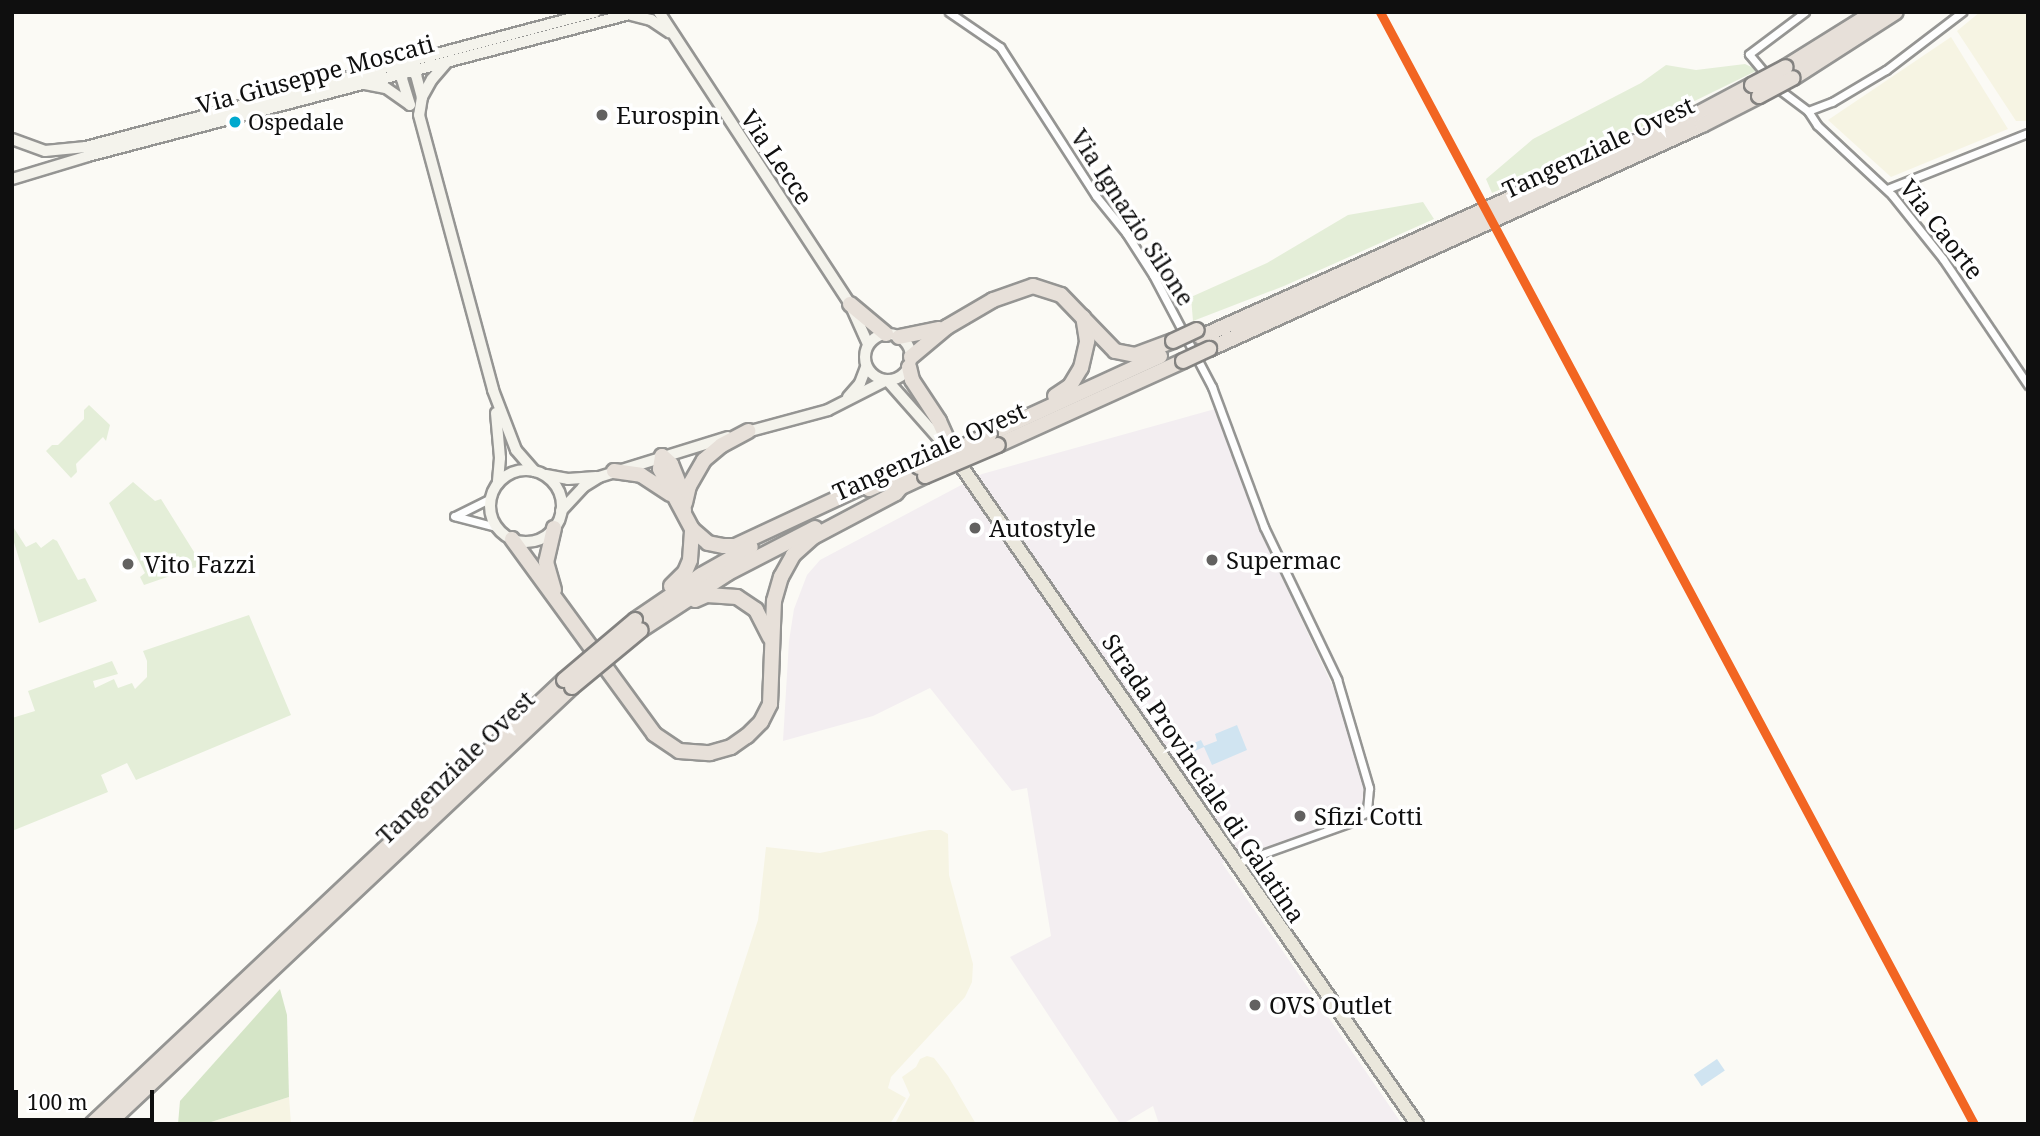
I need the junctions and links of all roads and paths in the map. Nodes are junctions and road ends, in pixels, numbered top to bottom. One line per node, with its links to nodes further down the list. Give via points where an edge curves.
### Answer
1 (595, 12): 11 (street, Via Giuseppe Moscati)
2 (659, 12): 9 (street, Via Lecce)
3 (949, 12): 61 (street, Via Ignazio Silone, via 1000,47 1153,275 1212,385 1264,527 1337,679 1369,788 1367,812 1349,823)
4 (1805, 12): 16 (street, Via Caorte, via 1749,54 1781,94)
5 (1874, 12): 12 (highway, Tangenziale Ovest)
6 (1896, 12): 12 (highway, Tangenziale Ovest)
7 (1962, 12): 16 (street, via 1886,69)
8 (634, 14): 9 (street, Via Giuseppe Moscati); 10 (street, Via Giuseppe Moscati)
9 (674, 36): 23 (street, Via Lecce)
10 (449, 60): 11 (street, Via Giuseppe Moscati); 14 (street)
11 (407, 69): 13 (street, Via Giuseppe Moscati); 14 (street); 15 (street); 19 (street, Via Giuseppe Moscati, via 86,147 45,151)
12 (1790, 72): 22 (highway, Tangenziale Ovest, bridge, via 1702,125)
13 (361, 84): 15 (street, via 386,88); 20 (street, Via Giuseppe Moscati)
14 (422, 97): 17 (street)
15 (410, 105): 17 (street)
16 (1808, 111): 21 (street, Via Caorte, via 1817,125)
17 (419, 115): 34 (street)
18 (2028, 133): 21 (street)
19 (12, 139)
20 (12, 179)
21 (1887, 189): 33 (street, Via Caorte, via 1943,259)
22 (1412, 250): 27 (highway, Tangenziale Ovest); 27 (highway, Tangenziale Ovest, via 1245,317 1236,313)
23 (850, 304): 26 (highway); 28 (street, Via Lecce)
24 (1083, 315): 25 (highway, via 1061,295 1033,286 1001,296); 29 (highway, via 1107,344 1126,354); 39 (highway, via 1087,341 1077,377 1061,393 1004,423)
25 (947, 327): 26 (highway); 30 (highway)
26 (893, 335): 28 (street); 30 (street, via 909,346)
27 (1202, 339): 29 (highway, bridge); 29 (highway, Tangenziale Ovest, bridge)
28 (868, 344): 31 (street)
29 (1178, 350): 39 (highway, Tangenziale Ovest)
30 (910, 362): 32 (street, via 900,377); 37 (highway, via 912,380)
31 (866, 367): 32 (street); 36 (street, via 852,394)
32 (887, 380): 35 (street); 36 (street)
33 (2028, 385)
34 (493, 390): 44 (street, via 516,450); 46 (street)
35 (907, 403): 37 (street, via 926,415); 41 (street)
36 (828, 410): 38 (street)
37 (932, 411): 41 (highway)
38 (748, 431): 40 (street); 52 (highway, via 704,460 689,486)
39 (995, 437): 43 (highway, Tangenziale Ovest, bridge)
40 (662, 456): 42 (street); 49 (highway, via 660,469); 52 (highway, via 671,464)
41 (955, 457): 61 (main road, Strada Provinciale di Galatina)
42 (614, 471): 45 (street); 49 (highway, via 640,475)
43 (922, 472): 47 (highway, Tangenziale Ovest); 48 (highway, Tangenziale Ovest)
44 (538, 473): 45 (street, via 568,479); 46 (street, via 514,472); 51 (street, via 555,486)
45 (599, 477): 51 (street)
46 (498, 483): 50 (street)
47 (876, 486): 55 (highway, via 866,485 735,546 708,543); 58 (highway, Tangenziale Ovest, via 701,575)
48 (901, 487): 58 (highway, Tangenziale Ovest, via 765,552); 59 (highway, via 813,537 793,555 777,590)
49 (674, 497): 52 (highway)
50 (491, 498): 53 (street); 53 (street, via 454,516)
51 (561, 511): 54 (street)
52 (684, 511): 55 (highway)
53 (496, 527): 56 (street)
54 (554, 528): 56 (street, via 530,541); 57 (highway, via 546,562)
55 (692, 529): 58 (highway, via 693,546 685,572 637,612)
56 (512, 539): 57 (highway)
57 (561, 604): 59 (highway, via 654,734 689,753 731,747 761,722 772,693)
58 (641, 625): 59 (highway, via 655,624 707,595 728,595 756,610); 60 (highway, Tangenziale Ovest, bridge)
59 (771, 642)
60 (568, 683): 62 (highway, Tangenziale Ovest); 63 (highway, Tangenziale Ovest)
61 (1237, 863): 65 (main road, Strada Provinciale di Galatina)
62 (201, 1037): 63 (highway, Tangenziale Ovest); 64 (highway)
63 (96, 1123)
64 (117, 1124)
65 (1417, 1124)

